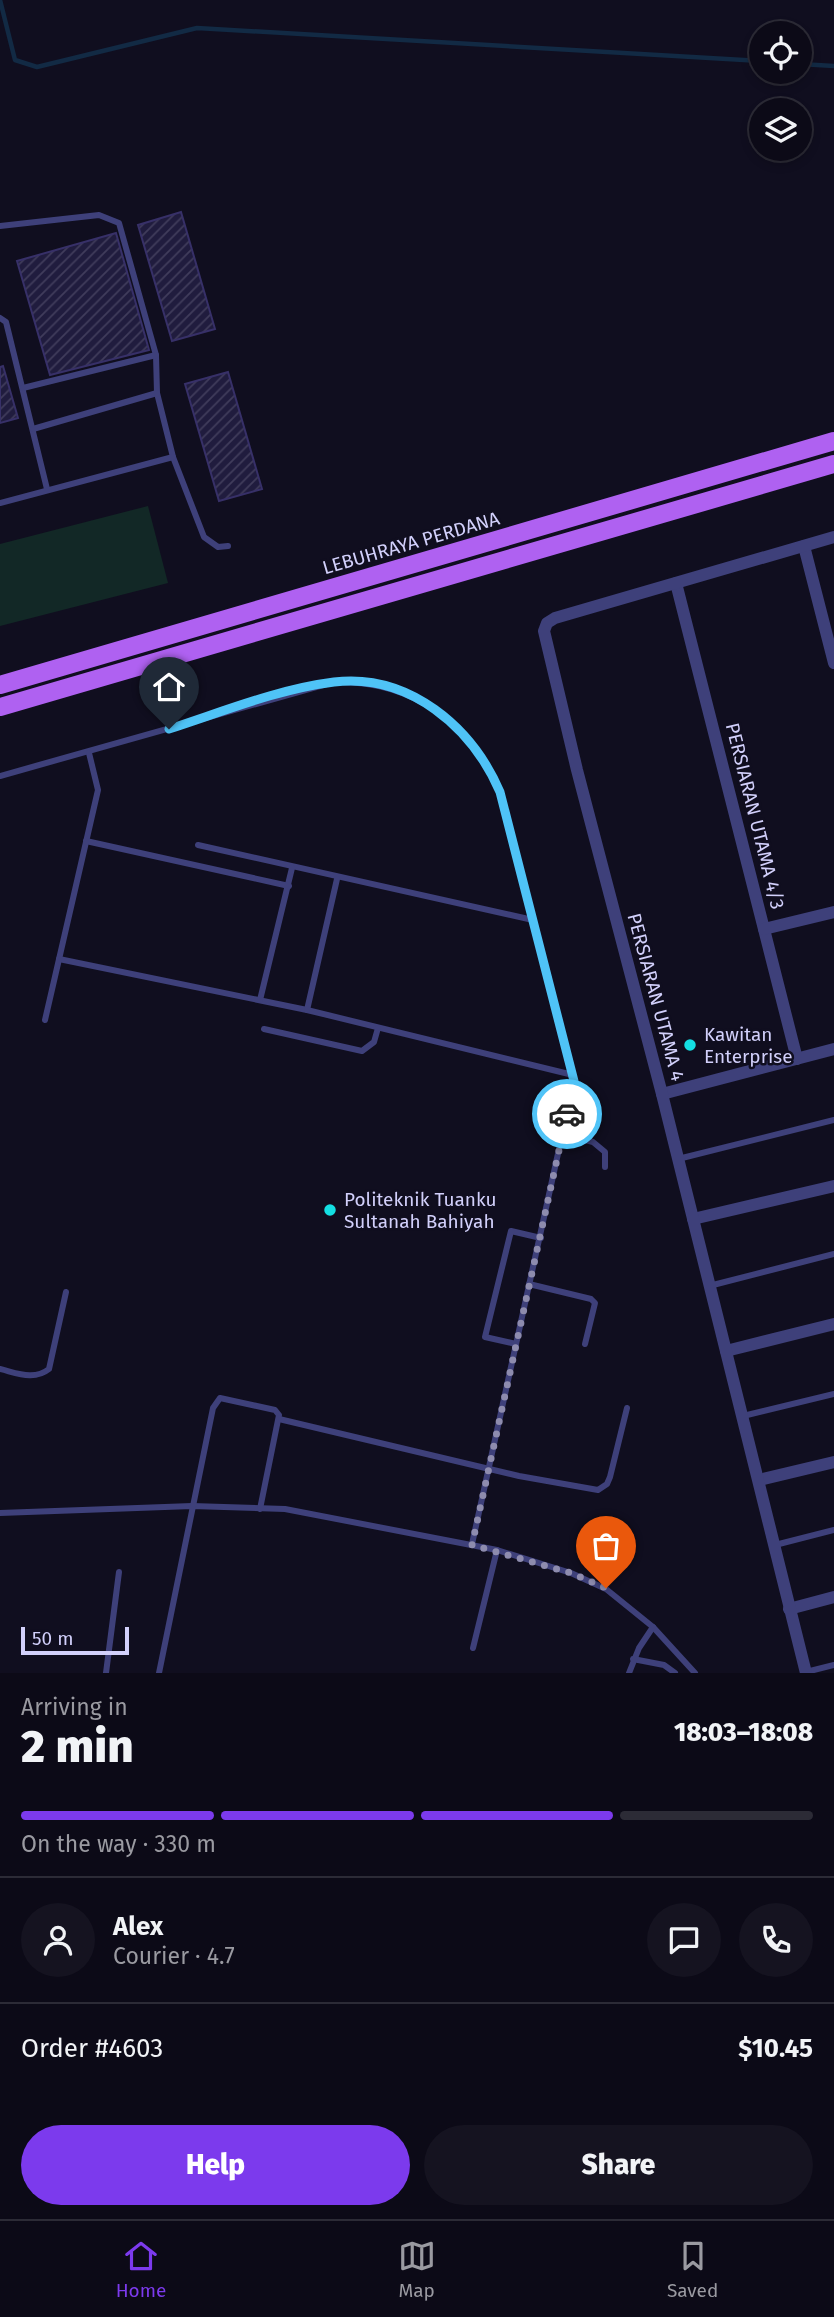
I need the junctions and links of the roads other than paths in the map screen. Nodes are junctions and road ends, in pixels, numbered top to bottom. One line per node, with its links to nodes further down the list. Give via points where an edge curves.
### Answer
1 (0, 226): 3 (lane, via 99,215 119,223)
2 (0, 318): 4 (lane, via 6,322)
3 (156, 355): 4 (lane); 5 (lane)
4 (23, 388): 6 (lane)
5 (157, 393): 6 (lane); 8 (lane)
6 (33, 429): 10 (lane)
7 (834, 441): 17 (main road, LEBUHRAYA PERDANA)
8 (173, 457): 10 (lane); 13 (lane, via 204,537 218,547)
9 (834, 464): 18 (main road)
10 (47, 489): 11 (lane)
11 (0, 503)
12 (834, 537): 14 (street, PERSIARAN UTAMA 4)
13 (228, 546)
14 (804, 546): 15 (street, PERSIARAN UTAMA 4); 16 (street)
15 (676, 583): 28 (street, PERSIARAN UTAMA 4/3); 38 (street, PERSIARAN UTAMA 4, via 555,618 544,631)
16 (834, 663)
17 (0, 685)
18 (0, 707)
19 (89, 753): 20 (lane); 21 (lane, via 98,790); 27 (lane, via 334,682 369,683 408,694 450,720 481,755 495,780)
20 (0, 776)
21 (86, 841): 25 (lane); 29 (lane)
22 (198, 845): 23 (lane)
23 (292, 868): 24 (lane); 25 (lane)
24 (337, 879): 27 (lane); 31 (lane)
25 (289, 886): 30 (lane)
26 (834, 912): 28 (street)
27 (533, 920): 37 (lane)
28 (764, 929): 36 (street, PERSIARAN UTAMA 4/3)
29 (59, 959): 30 (lane); 32 (lane)
30 (260, 1000): 31 (lane)
31 (307, 1010): 33 (lane)
32 (45, 1020)
33 (378, 1028): 34 (lane, via 374,1042 362,1051); 37 (lane)
34 (264, 1029)
35 (834, 1049): 36 (street)
36 (797, 1059): 38 (street)
37 (573, 1075): 40 (lane)
38 (662, 1094): 41 (street, PERSIARAN UTAMA 4)
39 (834, 1120): 41 (lane)
40 (563, 1133): 42 (lane, via 593,1142 604,1152); 45 (lane)
41 (678, 1159): 44 (street, PERSIARAN UTAMA 4)
42 (605, 1167)
43 (834, 1186): 44 (street)
44 (693, 1219): 48 (street, PERSIARAN UTAMA 4)
45 (541, 1238): 47 (lane); 51 (lane, via 511,1231 485,1337)
46 (834, 1254): 48 (lane)
47 (529, 1284): 51 (lane); 52 (lane, via 595,1303)
48 (709, 1286): 53 (street, PERSIARAN UTAMA 4)
49 (66, 1292): 54 (lane, via 49,1369 33,1377)
50 (834, 1324): 53 (street)
51 (516, 1344): 60 (lane)
52 (585, 1344)
53 (726, 1351): 57 (street, PERSIARAN UTAMA 4)
54 (0, 1369)
55 (834, 1394): 57 (lane)
56 (627, 1408): 60 (lane, via 610,1477 598,1490)
57 (741, 1417): 61 (street, PERSIARAN UTAMA 4)
58 (279, 1419): 60 (lane); 62 (lane, via 275,1410 220,1398 213,1408); 63 (lane)
59 (834, 1462): 61 (street)
60 (489, 1468): 66 (lane)
61 (760, 1480): 67 (street, PERSIARAN UTAMA 4)
62 (192, 1506): 63 (lane); 64 (lane); 78 (lane)
63 (260, 1509): 66 (lane, via 310,1512)
64 (0, 1513)
65 (834, 1530): 67 (lane)
66 (472, 1545): 68 (lane)
67 (773, 1545): 71 (street, PERSIARAN UTAMA 4)
68 (497, 1550): 72 (lane, via 606,1588); 73 (lane)
69 (119, 1572): 77 (lane)
70 (834, 1597): 71 (street)
71 (789, 1609): 76 (street, PERSIARAN UTAMA 4)
72 (653, 1627): 74 (lane); 81 (lane)
73 (473, 1648)
74 (633, 1659): 79 (lane); 80 (lane, via 664,1665)
75 (834, 1665): 76 (lane)
76 (806, 1672)
77 (106, 1673)
78 (159, 1673)
79 (629, 1673)
80 (675, 1673)
81 (695, 1673)

